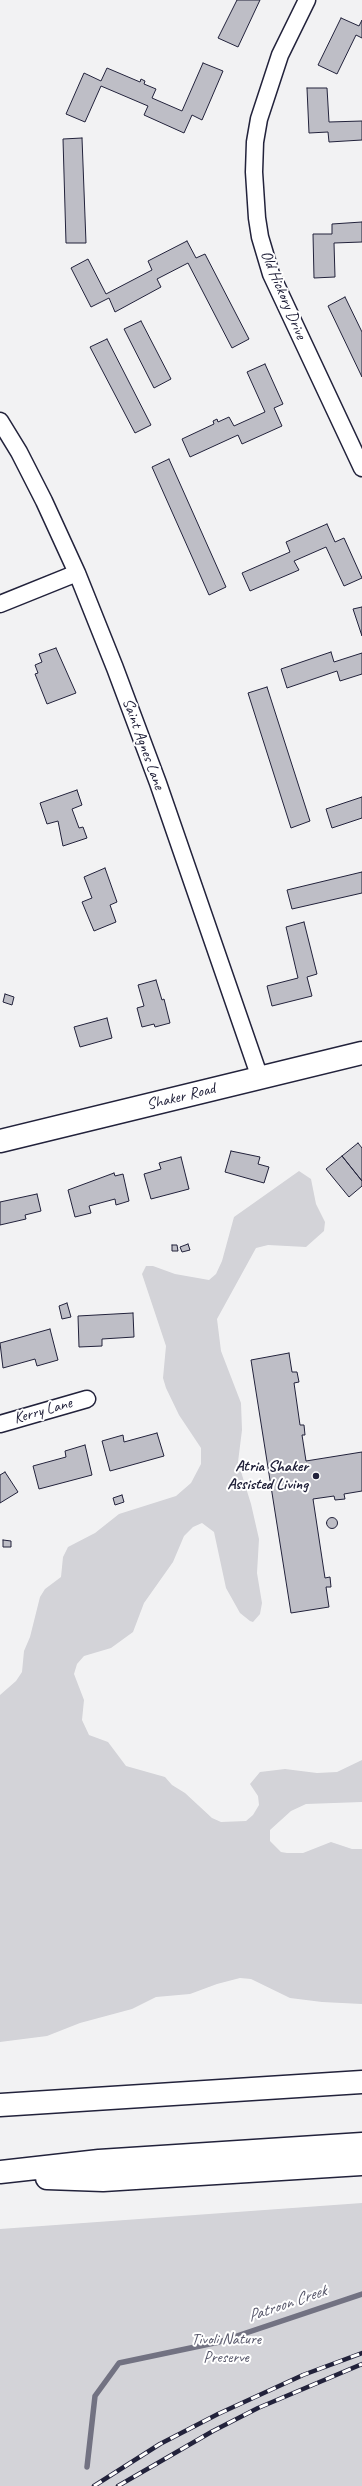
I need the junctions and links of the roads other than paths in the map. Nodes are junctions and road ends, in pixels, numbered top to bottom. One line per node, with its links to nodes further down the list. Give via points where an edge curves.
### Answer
1 (307, 0): 3 (street, Old Hickory Drive, via 280,55 264,98 255,142 256,211 260,237 271,274)
2 (0, 421): 4 (street, Saint Agnes Lane, via 28,469)
3 (362, 468)
4 (77, 573): 5 (street); 7 (street, Saint Agnes Lane, via 158,784)
5 (0, 604)
6 (362, 1053): 7 (main road, Shaker Road)
7 (260, 1078): 8 (main road, Shaker Road)
8 (0, 1141)
9 (87, 1399): 10 (street, Kerry Lane)
10 (0, 1424)
11 (362, 2082): 12 (main road)
12 (0, 2105)
13 (362, 2144): 15 (main road, via 99,2161)
14 (362, 2164): 16 (main road, via 103,2180)
15 (0, 2172)
16 (0, 2176)

